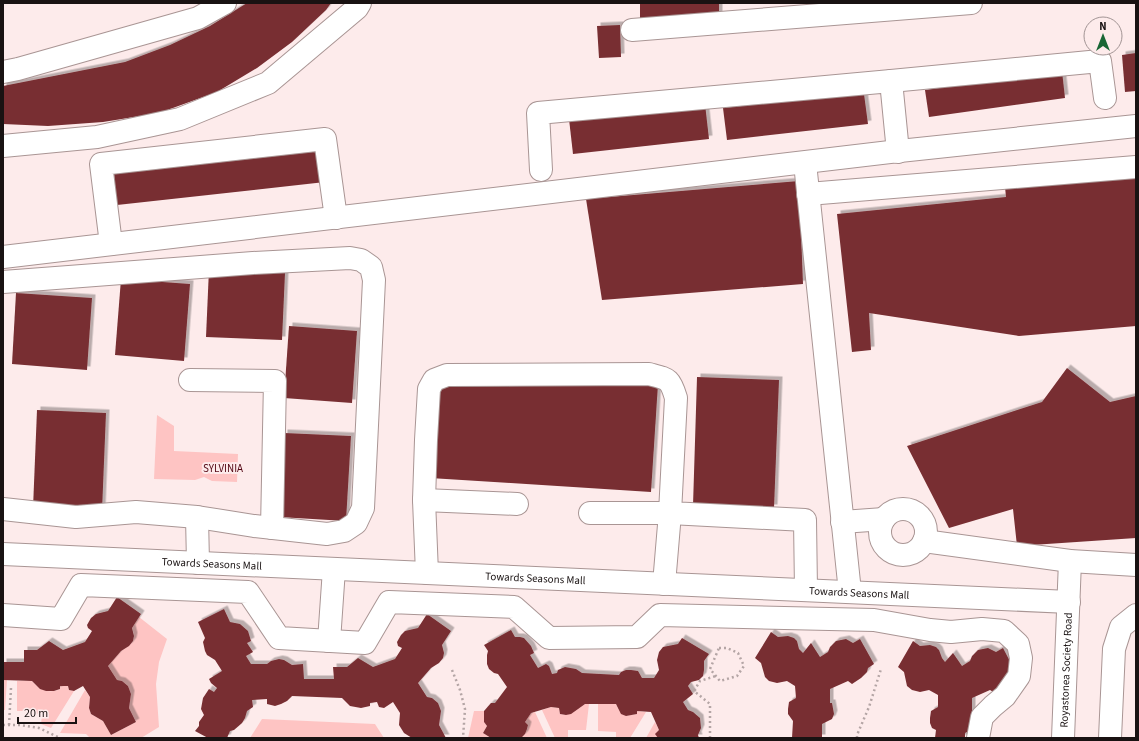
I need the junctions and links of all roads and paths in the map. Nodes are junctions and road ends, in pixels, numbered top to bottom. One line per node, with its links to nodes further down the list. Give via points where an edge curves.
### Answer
1 (225, 3): 6 (street, via 198,18)
2 (360, 3): 10 (street, via 268,83 180,119 97,137)
3 (967, 3): 4 (street); 5 (street)
4 (971, 3)
5 (632, 30)
6 (3, 72)
7 (891, 81): 8 (street, via 1100,60); 11 (street); 14 (street, via 538,113)
8 (1105, 98)
9 (1136, 126): 11 (street)
10 (3, 146)
11 (898, 152): 12 (street)
12 (805, 163): 15 (street); 16 (street)
13 (1136, 167): 15 (street)
14 (541, 170)
15 (808, 194): 28 (street)
16 (336, 218): 17 (street); 17 (street, via 325,139 116,162 101,164)
17 (111, 244): 18 (street)
18 (3, 257)
19 (3, 282): 29 (street, via 350,258 361,260 371,267 374,280 363,508 356,523 344,532 327,534)
20 (190, 380): 29 (street, via 275,381)
21 (424, 500): 22 (street); 25 (street, via 429,389 434,380 447,375 649,374 666,378 676,398); 36 (street)
22 (517, 504)
23 (3, 509): 26 (street, via 76,517 136,512)
24 (590, 512): 25 (street)
25 (670, 512): 37 (street); 38 (street, via 805,520)
26 (197, 517): 29 (street); 33 (street)
27 (884, 519): 28 (street); 30 (street, via 896,510 911,510 918,514 925,526); 30 (street, via 880,533 886,547 892,551 899,554 914,552)
28 (842, 522): 39 (street)
29 (272, 528)
30 (924, 541): 32 (street)
31 (3, 554): 33 (street, Towards Seasons Mall)
32 (1070, 561): 34 (street); 40 (street, Royastonea Society Road)
33 (198, 563): 35 (street, Towards Seasons Mall)
34 (1136, 565)
35 (334, 569): 36 (street, Towards Seasons Mall); 43 (street)
36 (427, 573): 37 (street, Towards Seasons Mall)
37 (664, 584): 38 (street, Towards Seasons Mall)
38 (806, 590): 39 (street, Towards Seasons Mall)
39 (850, 592): 40 (street, Towards Seasons Mall)
40 (1069, 602): 56 (street, Royastonea Society Road)
41 (3, 615): 43 (street, via 61,618 80,585 248,592 278,638)
42 (1136, 615): 57 (street, via 1121,627 1114,649)
43 (329, 641): 55 (street, via 365,643 389,602 514,607 549,638 637,636 660,615 874,620 951,632 982,629 1004,631 1018,644 1021,658 1019,676 1005,696 982,717)
44 (881, 669): 54 (path)
45 (452, 670): 52 (path, via 465,709)
46 (716, 676): 46 (path, via 720,681 737,676 744,666 738,653 727,648 719,648 710,669); 53 (path, via 700,680 694,691 710,704)
47 (11, 688): 49 (path)
48 (3, 726): 49 (path)
49 (10, 726): 50 (path, via 39,728)
50 (53, 737): 51 (path)
51 (60, 738)
52 (463, 738)
53 (710, 738)
54 (858, 738)
55 (978, 738)
56 (1063, 738)
57 (1110, 738)

